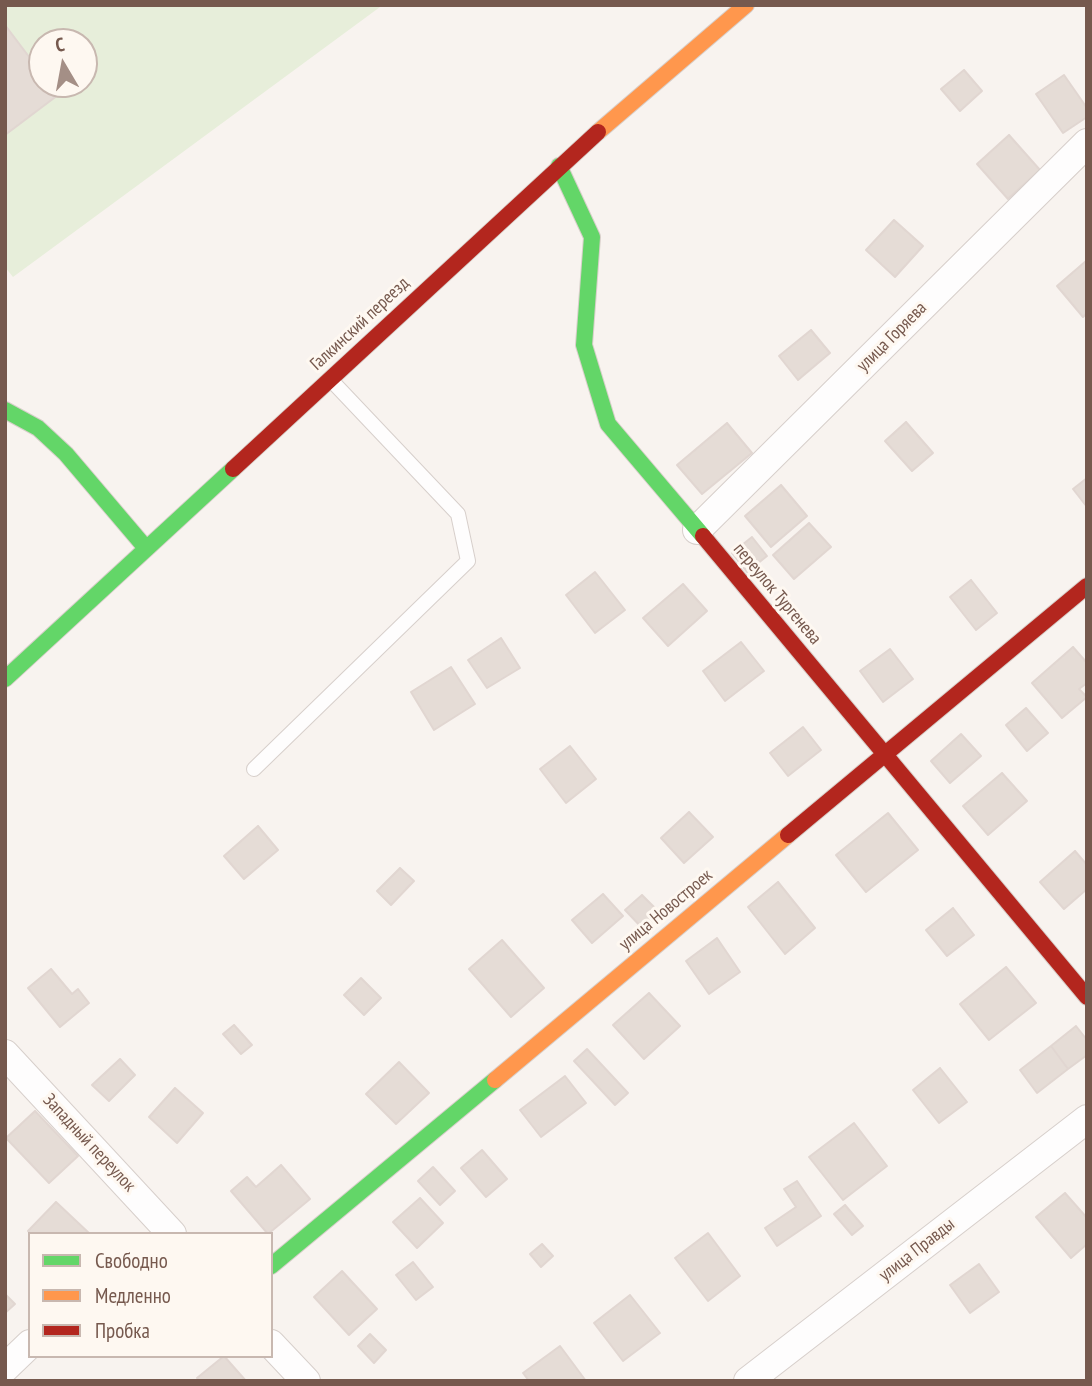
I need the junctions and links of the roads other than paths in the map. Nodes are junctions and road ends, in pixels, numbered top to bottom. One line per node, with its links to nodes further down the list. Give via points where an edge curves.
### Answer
1 (746, 5): 3 (street, Галкинский переезд)
2 (1087, 143): 6 (street, улица Горяева)
3 (559, 166): 4 (street, Галкинский переезд); 6 (street, переулок Тургенева, via 592,237 584,345 608,424)
4 (329, 378): 7 (street, Галкинский переезд); 11 (lane, via 458,514 468,561)
5 (5, 410): 7 (street, via 38,428 66,454)
6 (697, 530): 10 (street, переулок Тургенева)
7 (145, 547): 9 (street, Галкинский переезд)
8 (1087, 586): 10 (street, улица Новостроек)
9 (5, 679)
10 (885, 752): 12 (street, переулок Тургенева); 16 (street, улица Новостроек)
11 (254, 769)
12 (1087, 997)
13 (5, 1054): 15 (street, Западный переулок)
14 (1087, 1119): 21 (street, улица Правды)
15 (158, 1229)
16 (273, 1264)
17 (28, 1346): 19 (street)
18 (273, 1347): 20 (street)
19 (5, 1367)
20 (306, 1381)
21 (748, 1381)

